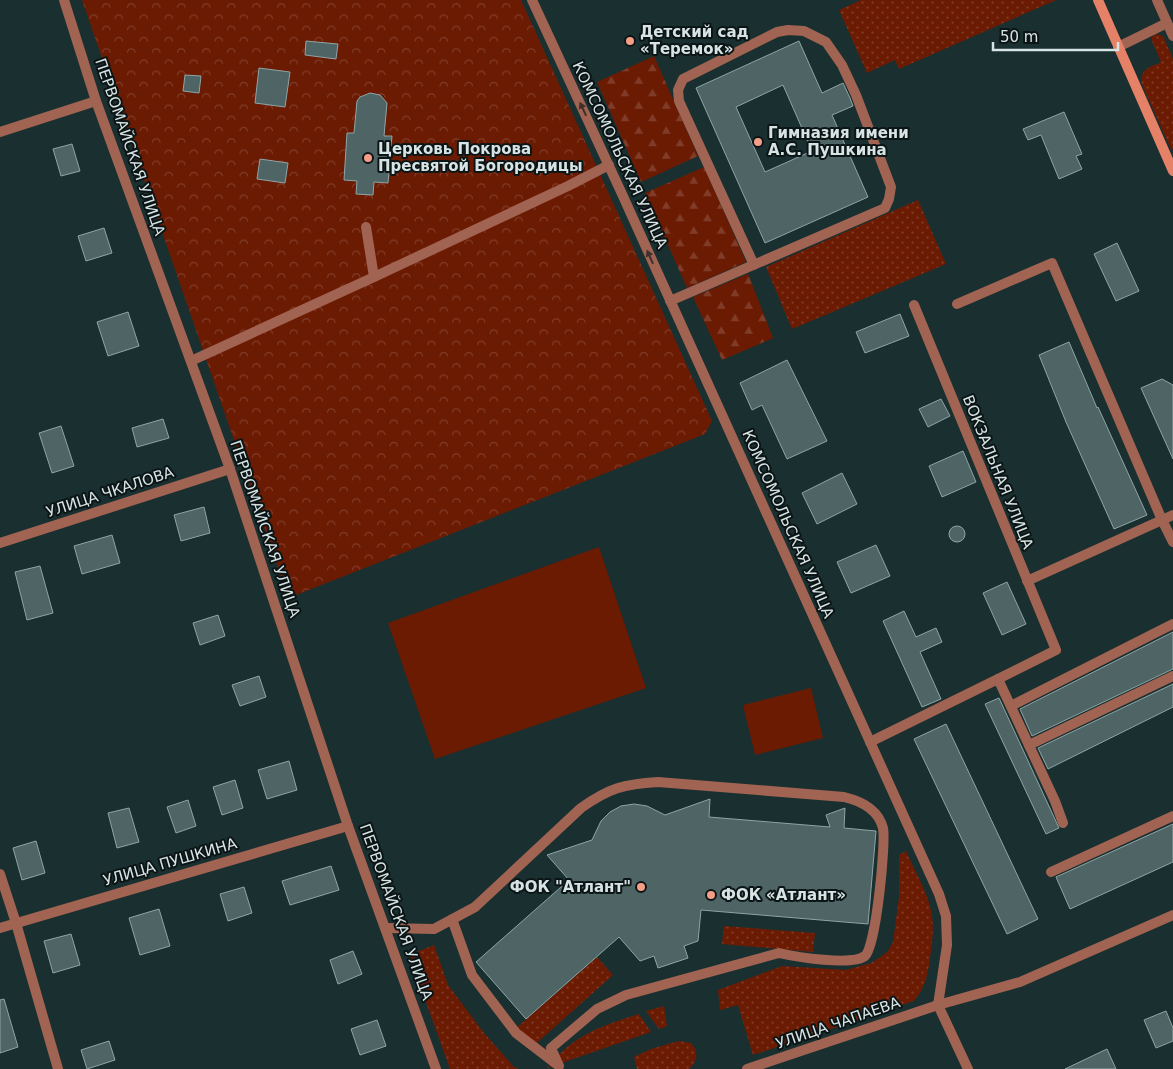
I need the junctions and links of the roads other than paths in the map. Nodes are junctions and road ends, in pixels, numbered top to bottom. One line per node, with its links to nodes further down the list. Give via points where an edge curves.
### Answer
1 (64, 0): 8 (street, ПЕРВОМАЙСКАЯ УЛИЦА)
2 (532, 0): 10 (street, КОМСОМОЛЬСКАЯ УЛИЦА, one-way to 2)
3 (1098, 0): 7 (street)
4 (1157, 0): 5 (street)
5 (1167, 23): 6 (street); 7 (street)
6 (1173, 36)
7 (1118, 47): 11 (street)
8 (96, 100): 9 (street); 18 (street, ПЕРВОМАЙСКАЯ УЛИЦА)
9 (0, 132)
10 (609, 165): 14 (street); 15 (street, КОМСОМОЛЬСКАЯ УЛИЦА, one-way to 10)
11 (1172, 168)
12 (366, 226): 14 (street)
13 (754, 264): 13 (street, via 679,101 678,90 684,79 777,32 804,31 826,42 842,65 891,187 889,199 885,208 876,213); 15 (street)
14 (374, 277): 18 (street)
15 (670, 301): 29 (street, КОМСОМОЛЬСКАЯ УЛИЦА)
16 (957, 304): 21 (street, via 1052,263)
17 (914, 305): 24 (street, ВОКЗАЛЬНАЯ УЛИЦА)
18 (191, 361): 19 (street, ПЕРВОМАЙСКАЯ УЛИЦА)
19 (230, 469): 23 (street, УЛИЦА ЧКАЛОВА); 33 (street, ПЕРВОМАЙСКАЯ УЛИЦА)
20 (1173, 514): 21 (street)
21 (1162, 520): 22 (street); 24 (street)
22 (1173, 542)
23 (0, 543)
24 (1027, 581): 27 (street, ВОКЗАЛЬНАЯ УЛИЦА, via 1056,650)
25 (1173, 624): 28 (street)
26 (1173, 676): 30 (street)
27 (998, 679): 28 (street); 29 (street)
28 (1011, 706): 30 (street)
29 (870, 742): 41 (street, КОМСОМОЛЬСКАЯ УЛИЦА, via 940,894 946,916 948,946)
30 (1029, 745): 32 (street)
31 (1173, 816): 34 (street)
32 (1063, 823)
33 (348, 826): 38 (street, УЛИЦА ПУШКИНА); 40 (street, ПЕРВОМАЙСКАЯ УЛИЦА)
34 (1051, 872)
35 (0, 874): 38 (street)
36 (1173, 915): 41 (street, УЛИЦА ЧАПАЕВА, via 1020,982)
37 (452, 919): 37 (street, via 472,975 516,1032 559,1066 551,1048 597,1009 626,994 779,953 849,961 865,956 875,927 884,842 882,827 873,810 844,797 658,782 631,783 617,787 581,808 475,907); 40 (street, via 434,929)
38 (16, 922): 39 (street, УЛИЦА ПУШКИНА); 42 (street)
39 (0, 928)
40 (385, 928): 43 (street, ПЕРВОМАЙСКАЯ УЛИЦА)
41 (938, 1005): 44 (street, УЛИЦА ЧАПАЕВА); 45 (street)
42 (58, 1069)
43 (436, 1069)
44 (747, 1069)
45 (968, 1069)

